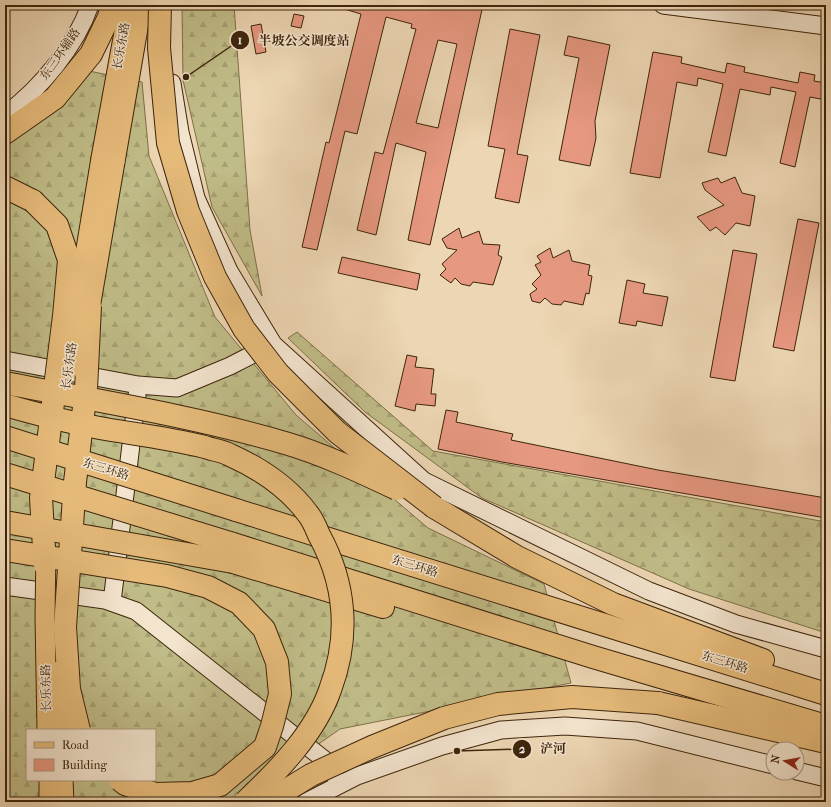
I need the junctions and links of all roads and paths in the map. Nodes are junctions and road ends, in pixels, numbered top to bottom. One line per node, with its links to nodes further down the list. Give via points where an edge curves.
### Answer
1 (90, 5): 9 (main road, 东三环辅路, via 50,73)
2 (112, 5): 10 (highway, via 91,54 55,98)
3 (129, 5): 24 (main road, 长乐东路, bridge, via 78,297 50,504)
4 (142, 5): 12 (main road, 长乐东路, bridge)
5 (160, 5): 20 (highway, bridge, via 159,48 168,143 188,211 215,277 244,329 278,373 337,432)
6 (168, 5): 13 (main road, via 167,34 174,97 196,198 229,271)
7 (663, 5): 8 (main road)
8 (826, 26)
9 (5, 115)
10 (5, 133)
11 (5, 187): 24 (highway, bridge, via 34,201 57,225 69,260 41,498)
12 (90, 306): 32 (main road, 长乐东路, bridge, via 64,514 58,632); 33 (highway, bridge, via 86,390 75,482 65,627 69,689)
13 (273, 344): 16 (main road, via 230,366 177,388); 27 (main road, via 424,481 649,591 736,624)
14 (5, 360): 16 (main road)
15 (5, 383): 20 (highway, bridge, via 187,419 285,443 352,468)
16 (138, 385): 26 (main road)
17 (5, 405): 44 (highway, bridge, via 63,420 180,441 229,454 262,472 288,492 309,515 331,556 340,588 343,618 341,654 330,691 312,727 282,764)
18 (5, 437): 29 (highway, 东三环路, bridge)
19 (5, 474): 23 (highway, bridge)
20 (434, 507): 28 (highway, via 517,557 613,604 795,672)
21 (5, 522): 23 (highway, bridge)
22 (5, 550): 40 (highway, bridge, via 167,576 208,587 239,603 264,629 276,662 280,694 265,747 220,785 192,793 155,794)
23 (232, 553): 30 (highway, via 484,637 548,654 593,657)
24 (45, 565): 31 (main road, 长乐东路, bridge)
25 (5, 586): 26 (main road)
26 (112, 602): 41 (main road, via 136,611 331,765)
27 (826, 649)
28 (826, 688)
29 (826, 694)
30 (826, 726)
31 (47, 729)
32 (61, 729)
33 (79, 729)
34 (826, 742): 45 (highway, bridge, via 658,703 572,697 498,704 444,718 372,747 311,775)
35 (765, 763): 41 (main road, via 637,731 565,726 501,730 442,746)
36 (805, 773): 37 (main road)
37 (826, 778)
38 (49, 781): 42 (main road)
39 (63, 781): 43 (main road)
40 (121, 781)
41 (339, 785): 46 (main road)
42 (50, 802)
43 (64, 802)
44 (245, 802)
45 (267, 802)
46 (306, 802)

